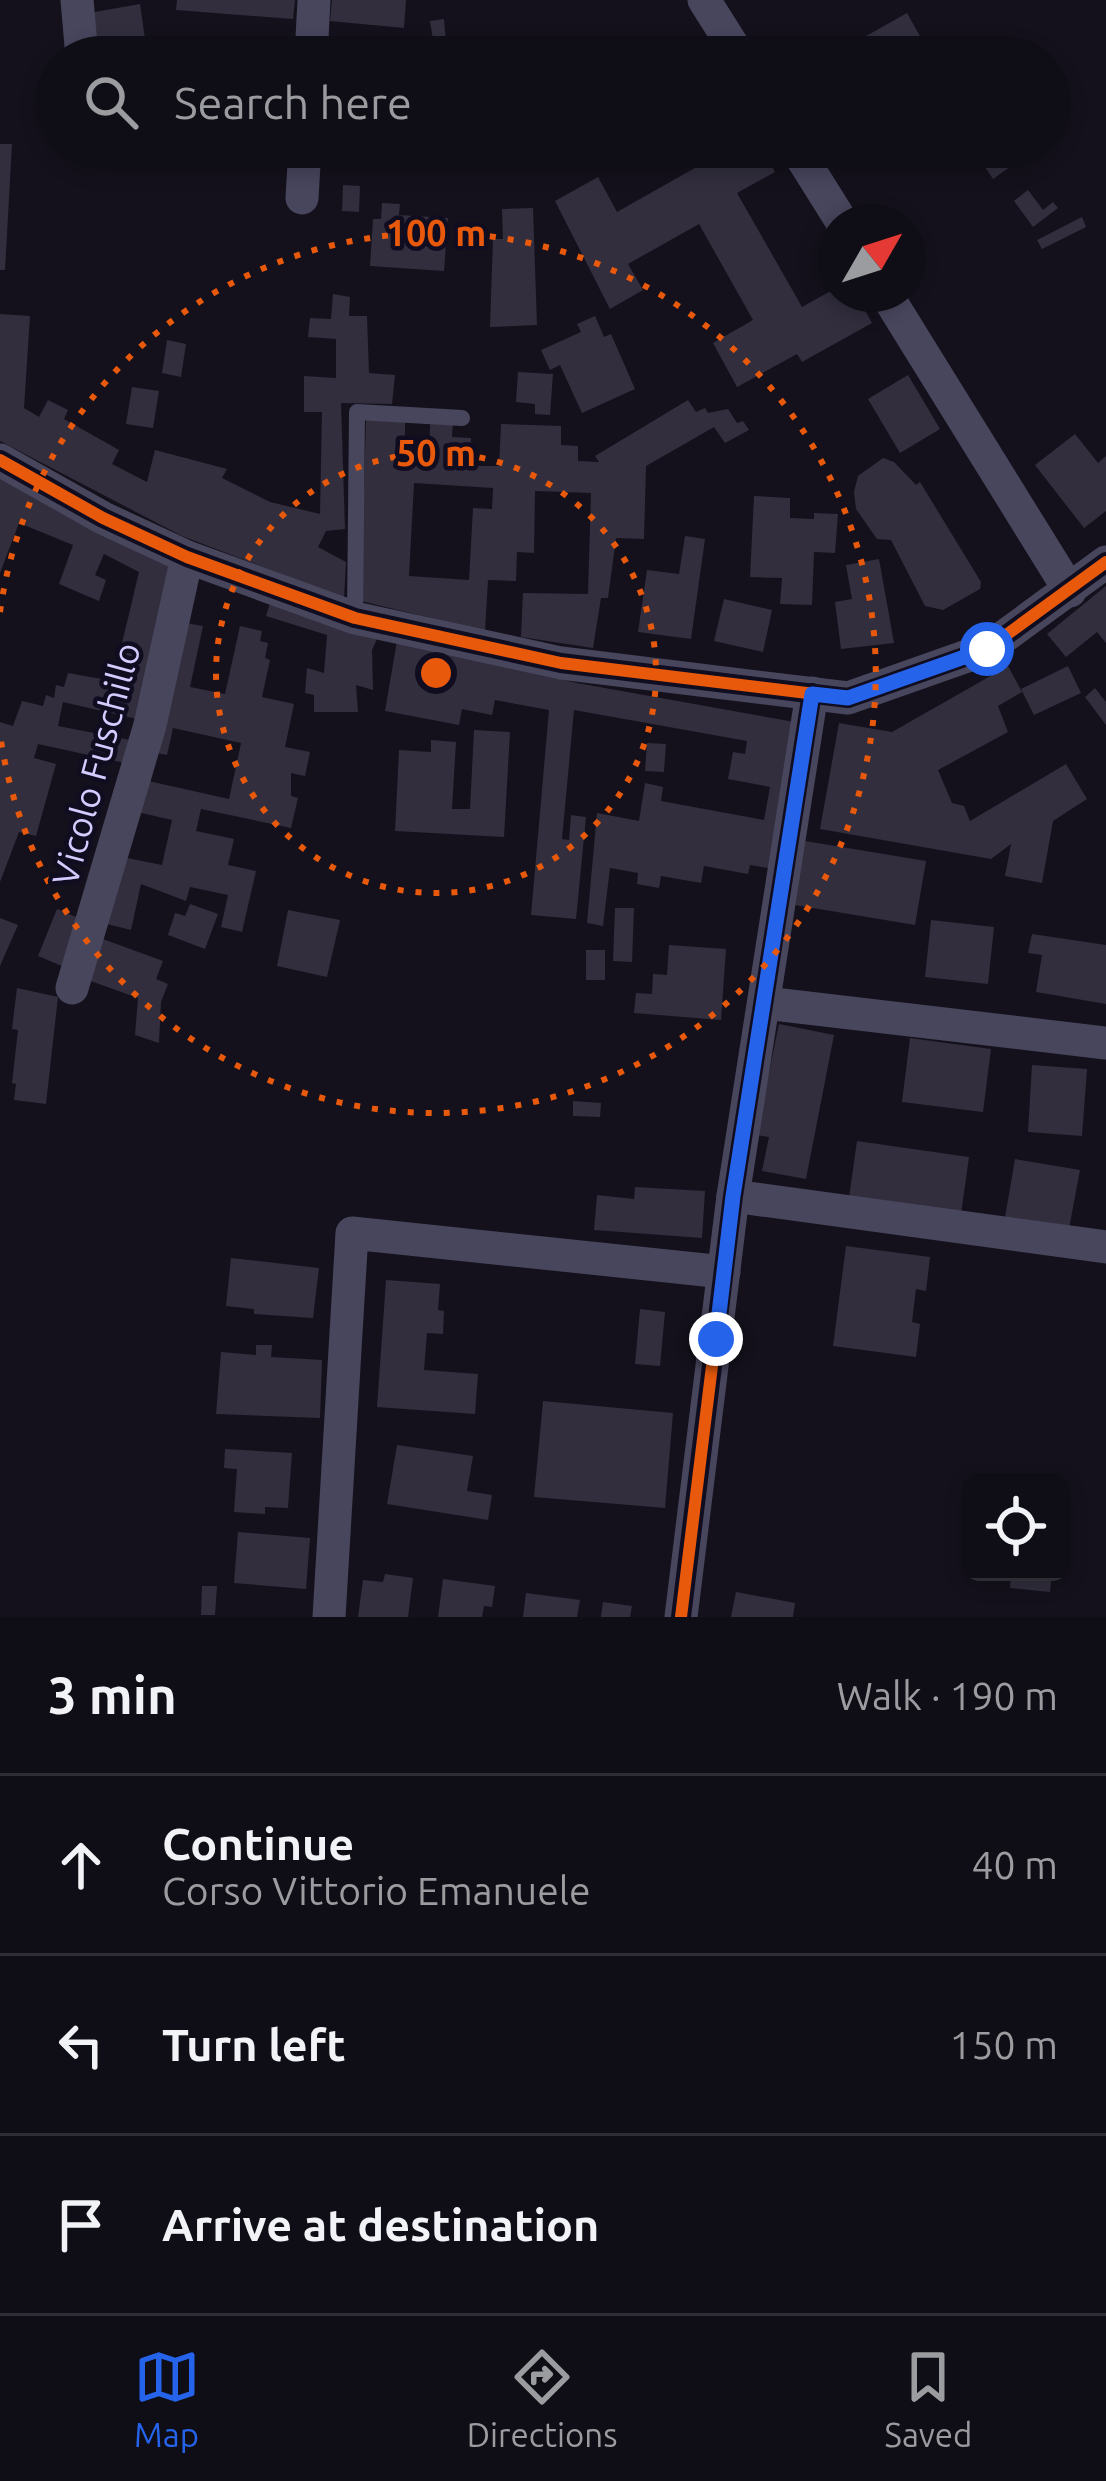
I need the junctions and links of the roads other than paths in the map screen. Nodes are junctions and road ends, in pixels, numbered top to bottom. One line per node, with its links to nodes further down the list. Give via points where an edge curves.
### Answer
1 (77, 0): 4 (street)
2 (314, 0): 5 (street)
3 (704, 0): 6 (street)
4 (80, 36)
5 (312, 36)
6 (727, 36)
7 (304, 168): 9 (street)
8 (808, 168): 10 (street)
9 (302, 198)
10 (831, 204)
11 (897, 312): 16 (street)
12 (462, 418): 17 (lane, via 357,412)
13 (0, 460): 14 (street)
14 (187, 557): 17 (street); 19 (street, Vicolo Fuschillo, via 150,725)
15 (1106, 562): 16 (street)
16 (1070, 591): 18 (street, via 987,649 848,698)
17 (355, 617): 18 (street, via 562,663)
18 (812, 694): 20 (street)
19 (72, 988)
20 (765, 1004): 21 (street); 22 (street)
21 (1106, 1043)
22 (733, 1196): 23 (street); 24 (street)
23 (1106, 1247)
24 (724, 1272): 25 (street, via 352,1233); 26 (street)
25 (328, 1617)
26 (681, 1617)

